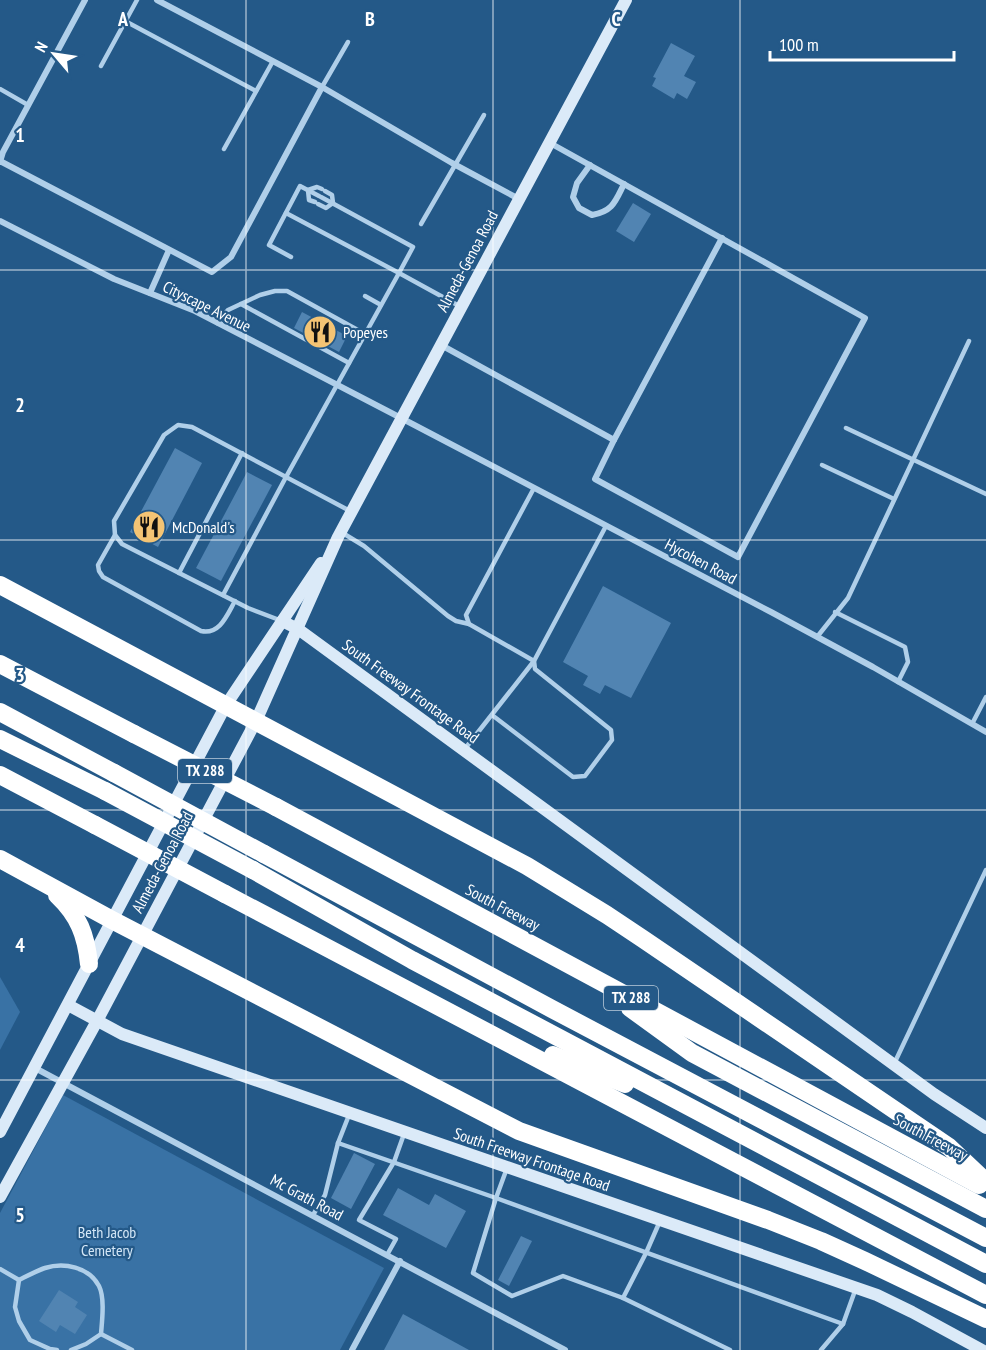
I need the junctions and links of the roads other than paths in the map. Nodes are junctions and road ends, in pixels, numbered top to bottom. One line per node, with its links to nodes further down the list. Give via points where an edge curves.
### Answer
1 (85, 0): 12 (street)
2 (136, 0): 5 (lane)
3 (157, 0): 7 (street)
4 (626, 0): 14 (main road, Almeda-Genoa Road)
5 (125, 21): 8 (lane); 11 (lane)
6 (348, 42): 9 (lane)
7 (273, 61): 9 (street); 11 (lane)
8 (101, 66)
9 (322, 87): 17 (street); 27 (street, via 231,257 212,272)
10 (0, 89): 12 (lane)
11 (256, 91): 15 (lane)
12 (28, 105): 16 (street)
13 (484, 115): 17 (lane)
14 (549, 142): 18 (street); 21 (main road, Almeda-Genoa Road)
15 (224, 149)
16 (0, 161): 27 (street)
17 (455, 164): 21 (street); 25 (lane)
18 (590, 165): 19 (street); 19 (street, via 577,183 573,197 586,212 606,212)
19 (624, 184): 26 (street)
20 (308, 190): 22 (lane); 22 (lane, via 317,186 333,195); 22 (lane, via 309,200 326,208); 23 (lane, via 300,186)
21 (519, 199): 34 (main road, Almeda-Genoa Road)
22 (333, 203): 29 (lane, via 413,247)
23 (286, 213): 28 (lane, via 269,245); 29 (lane)
24 (0, 220): 30 (street, Cityscape Avenue, via 114,279)
25 (421, 224)
26 (722, 238): 43 (street); 43 (street, via 865,318 738,557 595,479)
27 (170, 250): 30 (street)
28 (291, 257)
29 (399, 273): 33 (lane); 34 (lane)
30 (150, 293): 35 (street, Cityscape Avenue)
31 (365, 296): 33 (lane)
32 (241, 304): 35 (lane, via 228,310); 36 (lane, via 267,293 287,291); 39 (lane)
33 (381, 305): 36 (lane)
34 (461, 307): 38 (main road, Almeda-Genoa Road)
35 (217, 323): 40 (street, Cityscape Avenue)
36 (365, 334): 39 (lane)
37 (969, 341): 45 (lane)
38 (441, 345): 41 (main road, Almeda-Genoa Road); 43 (street)
39 (349, 363): 40 (lane)
40 (336, 385): 41 (street, Cityscape Avenue); 47 (lane)
41 (401, 418): 48 (street, Hycohen Road); 51 (main road, Almeda-Genoa Road)
42 (846, 428): 45 (lane)
43 (614, 440)
44 (242, 453): 47 (lane); 54 (lane, via 192,427 178,425 164,435 114,521); 55 (lane)
45 (914, 459): 49 (lane); 50 (lane)
46 (822, 465): 50 (lane)
47 (286, 477): 51 (lane); 57 (lane)
48 (534, 488): 52 (street, Hycohen Road); 61 (lane, via 466,615)
49 (986, 494)
50 (894, 499): 59 (lane, via 848,598)
51 (352, 512): 53 (main road, Almeda-Genoa Road)
52 (606, 526): 63 (street, Hycohen Road); 64 (lane)
53 (340, 534): 60 (main road, Almeda-Genoa Road); 61 (lane, via 364,546 448,616); 62 (main road, Almeda-Genoa Road)
54 (115, 535): 55 (lane, via 123,544); 58 (lane, via 98,565 103,577 201,631 208,633 222,624)
55 (179, 573): 57 (lane)
56 (0, 585): 68 (highway)
57 (223, 596): 58 (lane)
58 (235, 601): 60 (lane)
59 (835, 612): 63 (lane); 66 (lane, via 905,647 908,662)
60 (282, 621): 62 (main road, South Freeway Frontage Road); 68 (main road, Almeda-Genoa Road)
61 (469, 624): 64 (lane)
62 (298, 629): 71 (main road, Almeda-Genoa Road); 75 (main road, South Freeway Frontage Road)
63 (817, 637): 66 (street, Hycohen Road)
64 (534, 661): 70 (lane); 70 (lane, via 535,669 611,730 612,740 585,776 573,777)
65 (0, 664): 83 (highway, South Freeway / TX 288, bridge)
66 (898, 682): 72 (street, Hycohen Road)
67 (986, 697): 72 (lane)
68 (226, 705): 71 (highway); 80 (main road, Almeda-Genoa Road)
69 (0, 712): 105 (highway, bridge)
70 (492, 715): 75 (lane)
71 (256, 721): 81 (main road, Almeda-Genoa Road); 98 (highway, via 527,866 607,915 949,1147)
72 (972, 724): 73 (street, Hycohen Road)
73 (986, 732)
74 (0, 739): 91 (highway, bridge, via 105,791)
75 (464, 750): 87 (main road, South Freeway Frontage Road)
76 (0, 775): 86 (highway, bridge)
77 (0, 859): 79 (highway)
78 (986, 870): 87 (lane)
79 (45, 883): 80 (highway); 82 (highway, via 68,905 81,926)
80 (112, 920): 81 (highway); 82 (main road, Almeda-Genoa Road)
81 (141, 935): 85 (main road, Almeda-Genoa Road); 115 (highway, via 519,1131 768,1220)
82 (89, 964): 84 (main road, Almeda-Genoa Road)
83 (580, 970): 99 (highway, South Freeway / TX 288); 102 (highway, via 692,1053)
84 (68, 1005): 85 (main road, South Freeway Frontage Road); 88 (main road, Almeda-Genoa Road)
85 (97, 1021): 89 (main road, Almeda-Genoa Road); 90 (main road, South Freeway Frontage Road, via 122,1034)
86 (468, 1022): 91 (highway); 113 (highway)
87 (894, 1064): 92 (main road, South Freeway Frontage Road)
88 (35, 1068): 89 (street, Mc Grath Road); 93 (main road, Almeda-Genoa Road)
89 (62, 1083): 100 (main road, Almeda-Genoa Road); 103 (street, Mc Grath Road)
90 (350, 1112): 94 (main road, South Freeway Frontage Road); 95 (lane)
91 (709, 1117): 109 (highway)
92 (986, 1128)
93 (0, 1132)
94 (405, 1132): 96 (lane); 97 (main road, South Freeway Frontage Road)
95 (338, 1143): 96 (lane); 103 (lane, via 325,1195)
96 (394, 1162): 101 (lane); 107 (lane, via 359,1220 396,1239)
97 (507, 1168): 101 (lane); 104 (main road, South Freeway Frontage Road)
98 (986, 1182)
99 (986, 1188)
100 (0, 1197)
101 (496, 1198): 106 (lane); 114 (lane, via 473,1274 512,1296 563,1276)
102 (986, 1209)
103 (313, 1215): 107 (street, Mc Grath Road)
104 (660, 1221): 106 (lane); 112 (main road, South Freeway Frontage Road)
105 (986, 1238)
106 (646, 1253): 114 (lane); 116 (lane)
107 (387, 1255): 108 (street, Mc Grath Road)
108 (400, 1261): 122 (street); 123 (street, Mc Grath Road)
109 (986, 1264)
110 (0, 1269): 111 (lane)
111 (18, 1280): 117 (lane, via 60,1265 76,1267 90,1275 100,1287); 119 (lane, via 15,1307 19,1321 30,1340)
112 (856, 1288): 116 (lane); 118 (main road, South Freeway Frontage Road, via 912,1312)
113 (986, 1295)
114 (623, 1298): 124 (lane)
115 (986, 1319)
116 (843, 1324): 125 (lane)
117 (101, 1334): 120 (lane); 121 (lane)
118 (974, 1348)
119 (57, 1350)
120 (71, 1350)
121 (132, 1350)
122 (352, 1350)
123 (565, 1350)
124 (730, 1350)
125 (821, 1350)

